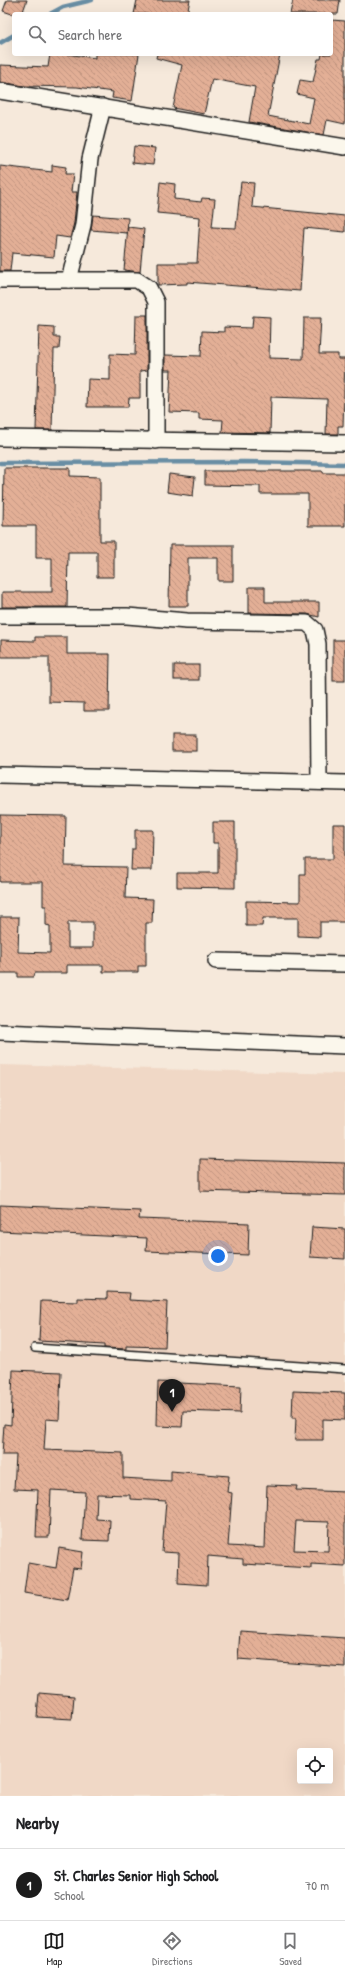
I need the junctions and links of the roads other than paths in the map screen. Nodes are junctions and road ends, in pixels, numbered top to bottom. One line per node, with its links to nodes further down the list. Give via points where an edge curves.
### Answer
1 (0, 91): 2 (street)
2 (104, 107): 3 (street); 5 (street, via 90,159 84,225)
3 (345, 147)
4 (0, 280): 5 (street)
5 (70, 280): 7 (street, via 138,280 149,288 156,302)
6 (0, 438): 7 (street)
7 (156, 441): 8 (street)
8 (345, 443)
9 (0, 616): 11 (street, via 127,616 187,621 307,623 315,630 318,644)
10 (0, 775): 11 (street)
11 (319, 782): 12 (street)
12 (345, 783)
13 (216, 961): 14 (street)
14 (345, 964)
15 (0, 1032): 16 (street)
16 (345, 1046)
17 (35, 1348): 18 (lane)
18 (345, 1369)

